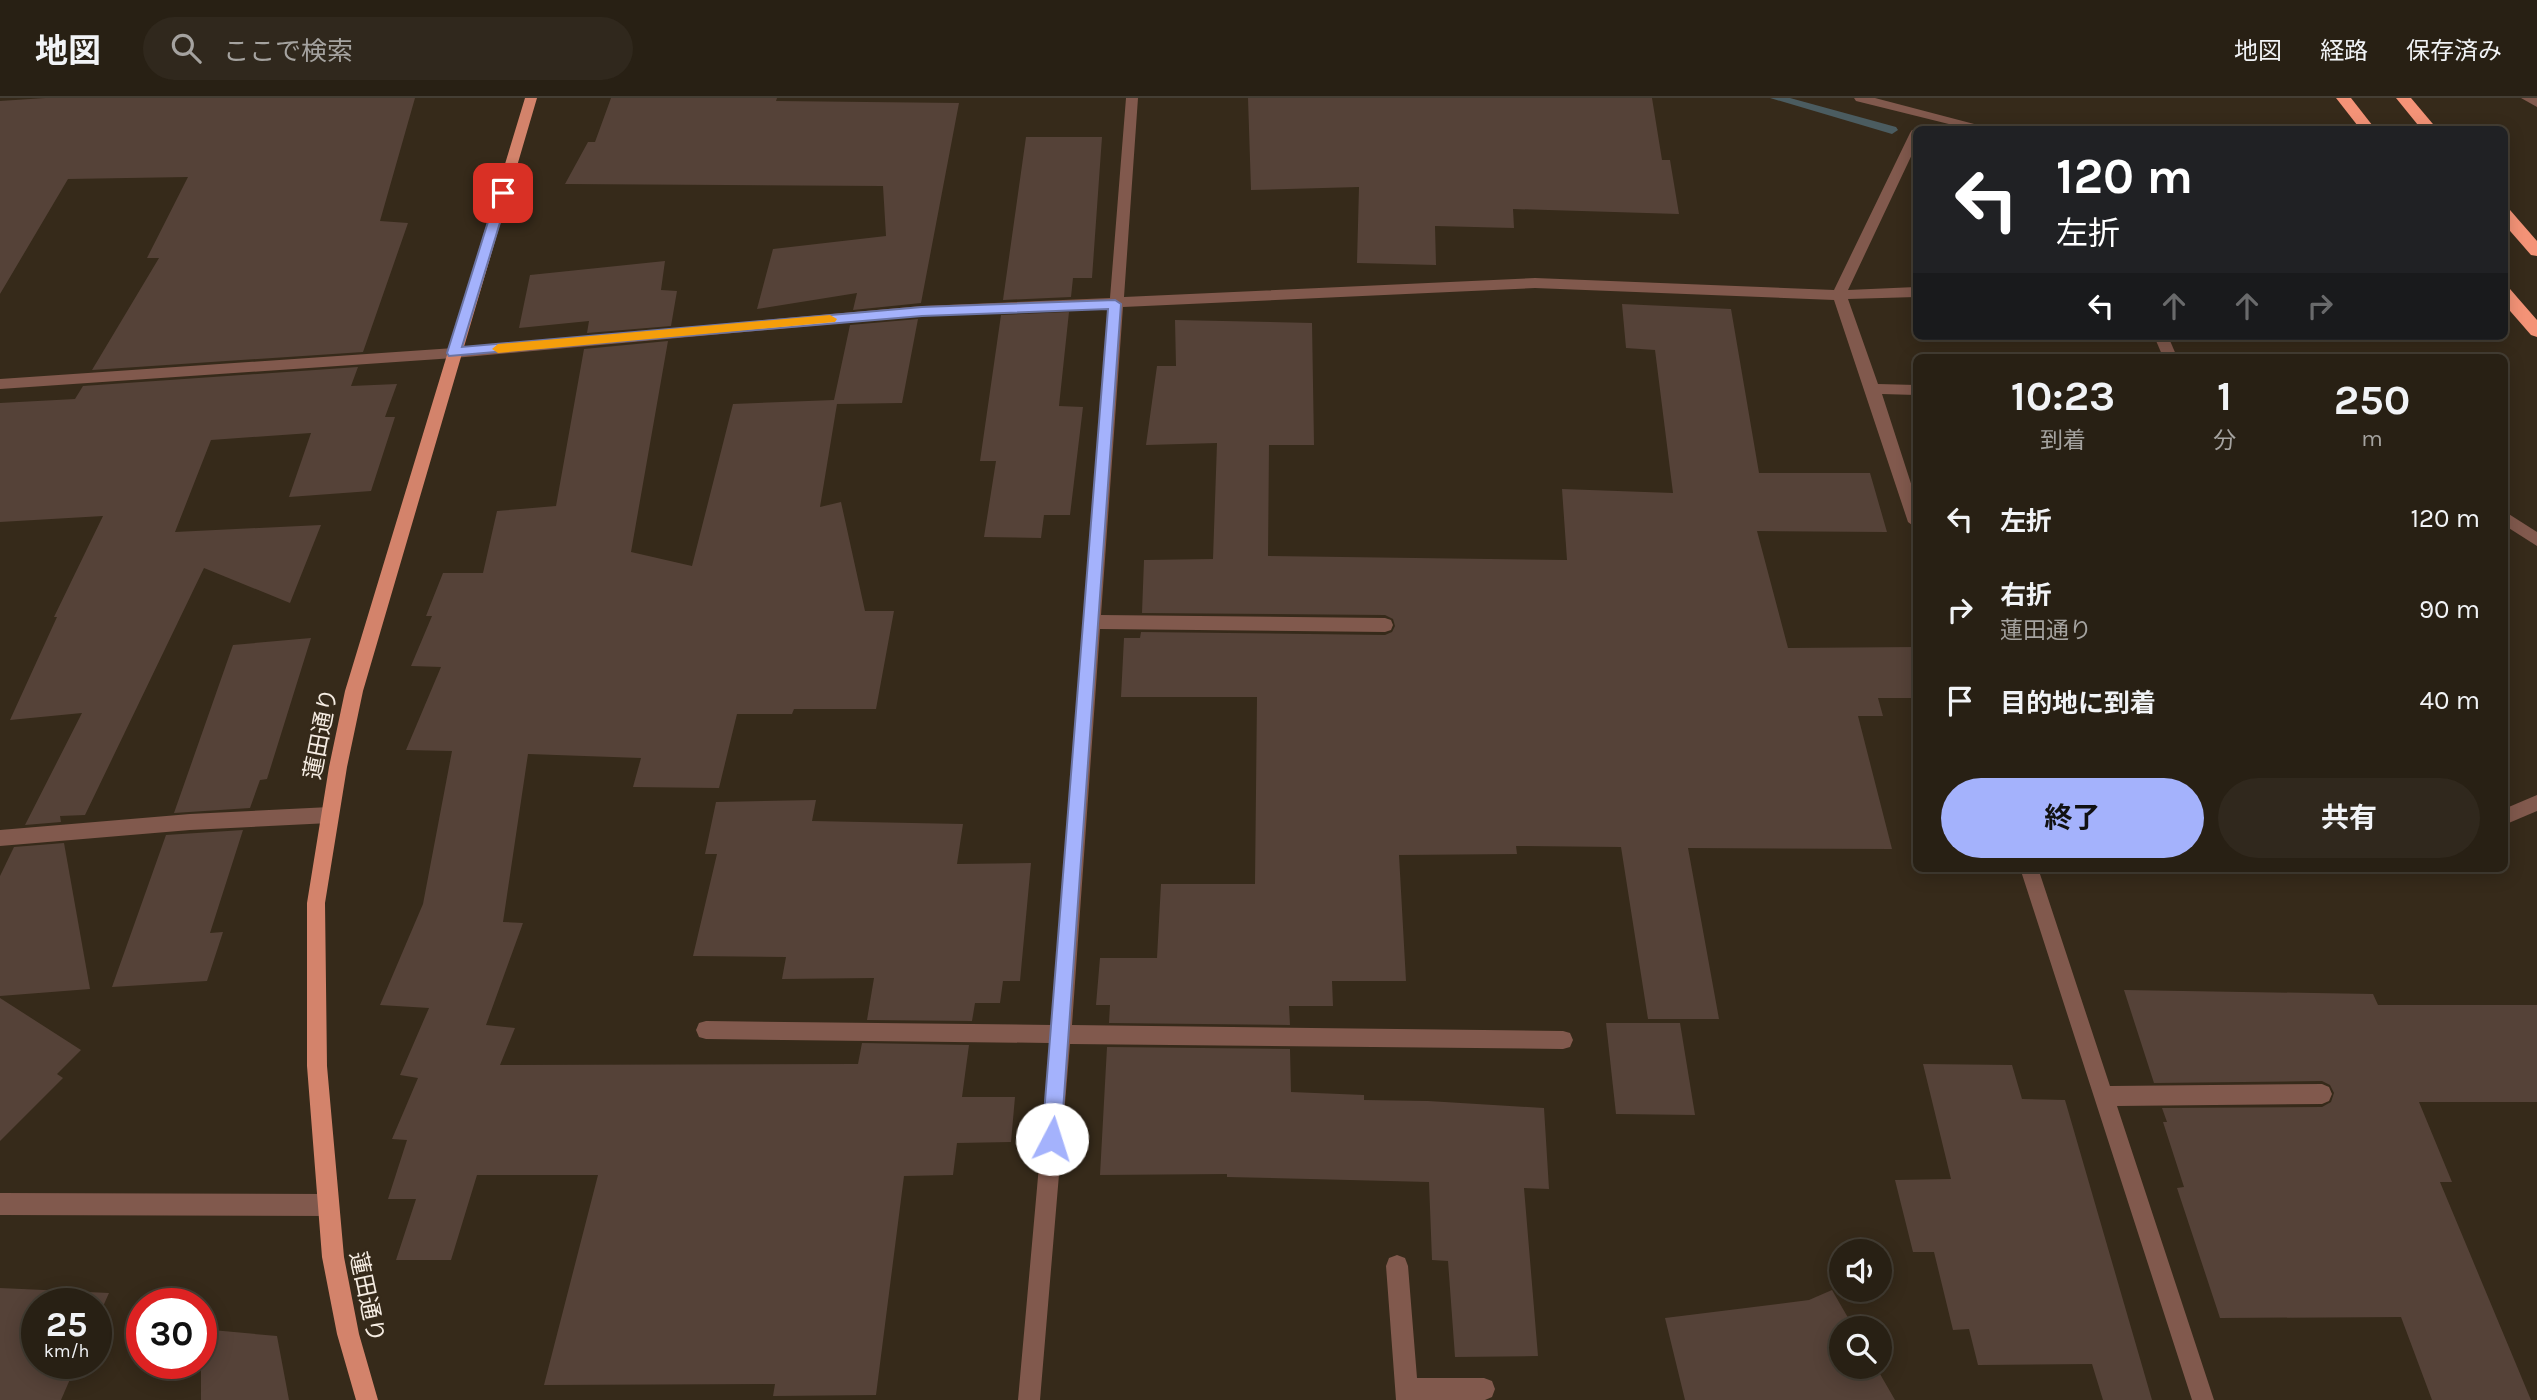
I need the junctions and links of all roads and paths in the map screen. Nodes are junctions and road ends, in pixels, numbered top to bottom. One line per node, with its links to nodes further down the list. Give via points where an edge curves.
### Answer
1 (531, 98): 22 (main road, 蓮田通り)
2 (1132, 98): 20 (street)
3 (1860, 98): 9 (street)
4 (1932, 98): 9 (street)
5 (2343, 98): 12 (highway)
6 (2403, 98): 13 (highway)
7 (2527, 98): 8 (street)
8 (2537, 103)
9 (1925, 114): 10 (street); 11 (street)
10 (1919, 126)
11 (1974, 126)
12 (2366, 126)
13 (2428, 126)
14 (1913, 139): 18 (street)
15 (2508, 218): 16 (highway)
16 (2537, 251)
17 (1913, 292): 18 (street)
18 (1839, 295): 20 (street, via 1535,283); 24 (street)
19 (2508, 298): 21 (highway)
20 (1115, 304): 22 (street, via 922,311); 29 (street)
21 (2537, 331)
22 (454, 353): 23 (street); 32 (main road, 蓮田通り, via 354,691)
23 (0, 384)
24 (1873, 389): 25 (street); 26 (street)
25 (1913, 390)
26 (1913, 513)
27 (2508, 520): 28 (street)
28 (2537, 540)
29 (1091, 622): 30 (street); 37 (street)
30 (1385, 625)
31 (2537, 803): 33 (street)
32 (330, 815): 34 (street); 42 (main road, 蓮田通り, via 316,916 317,1066)
33 (2508, 815)
34 (0, 838)
35 (2030, 872): 40 (street)
36 (706, 1030): 37 (street)
37 (1061, 1034): 38 (street); 47 (street)
38 (1563, 1040)
39 (2322, 1094): 40 (street)
40 (2103, 1096): 48 (street)
41 (0, 1204): 42 (street)
42 (328, 1206): 46 (main road, 蓮田通り, via 345,1321)
43 (1398, 1266): 45 (street)
44 (1484, 1389): 45 (street)
45 (1407, 1395)
46 (367, 1400)
47 (1029, 1400)
48 (2203, 1400)

